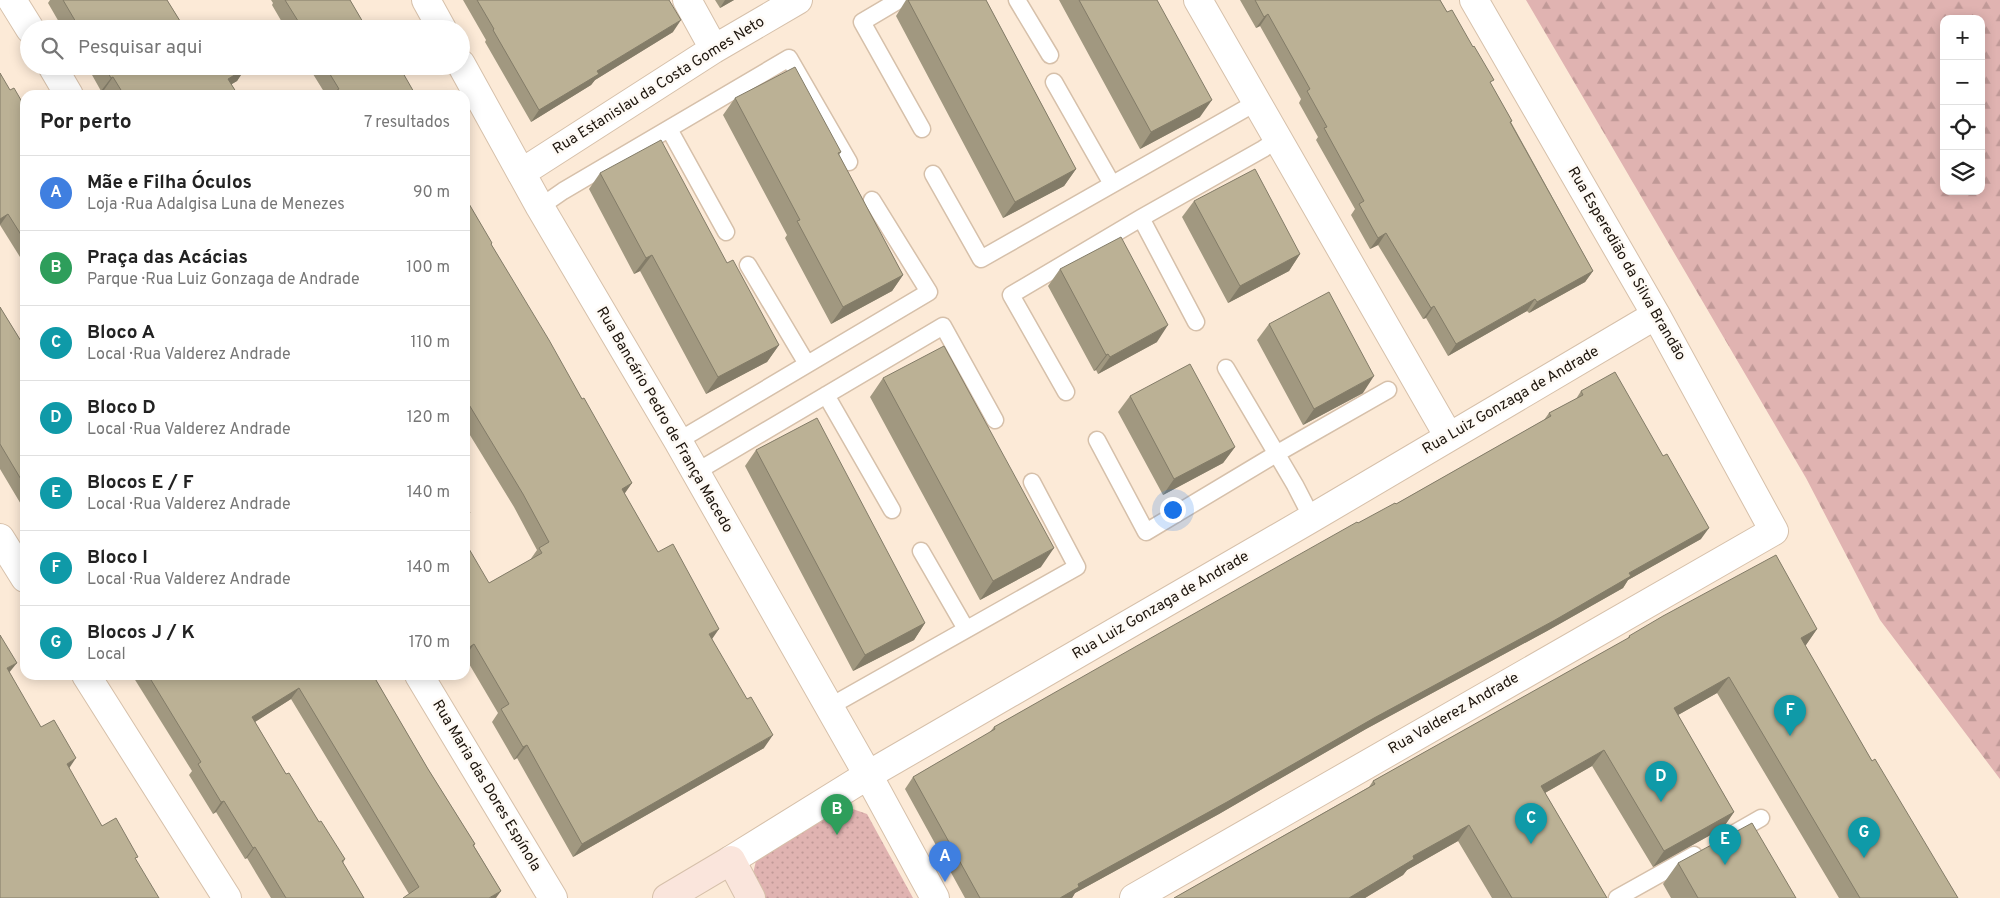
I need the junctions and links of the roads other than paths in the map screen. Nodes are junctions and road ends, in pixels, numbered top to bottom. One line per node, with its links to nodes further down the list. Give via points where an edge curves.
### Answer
1 (12, 0): 9 (street)
2 (426, 0): 10 (street)
3 (688, 0): 11 (street)
4 (798, 0): 11 (street, Rua Estanislau da Costa Gomes Neto)
5 (899, 0): 19 (lane, via 862,22)
6 (1018, 0): 12 (lane)
7 (1198, 0): 17 (street)
8 (1474, 0): 30 (street, Rua Esperedião da Silva Brandão)
9 (24, 20)
10 (437, 20)
11 (714, 49): 22 (street, Rua Estanislau da Costa Gomes Neto)
12 (1050, 55)
13 (58, 75): 16 (street)
14 (467, 75): 22 (street, Rua Bancário Pedro de França Macedo)
15 (1054, 82): 24 (lane)
16 (67, 90)
17 (1257, 102): 20 (street); 24 (lane)
18 (669, 129): 21 (lane, via 789,58); 26 (lane); 28 (lane)
19 (922, 129)
20 (1278, 139): 27 (lane); 38 (street)
21 (849, 162)
22 (521, 173): 26 (street, Rua Bancário Pedro de França Macedo)
23 (933, 174): 24 (lane, via 981,259)
24 (1112, 184)
25 (872, 200): 32 (lane, via 928,292)
26 (540, 207): 40 (street, Rua Bancário Pedro de França Macedo)
27 (1141, 218): 31 (lane); 35 (lane, via 1011,296)
28 (726, 232)
29 (748, 265): 32 (lane)
30 (1656, 315): 38 (street, Rua Luiz Gonzaga de Andrade); 46 (street, Rua Esperedião da Silva Brandão)
31 (1196, 322)
32 (807, 364): 40 (lane)
33 (1226, 368): 41 (lane)
34 (1388, 390): 41 (lane)
35 (1066, 392)
36 (826, 395): 37 (lane, via 943,326); 42 (lane); 44 (lane)
37 (995, 420)
38 (1449, 437): 45 (street, Rua Luiz Gonzaga de Andrade)
39 (1097, 440): 41 (lane, via 1146,532)
40 (678, 441): 42 (street, Rua Bancário Pedro de França Macedo)
41 (1276, 454): 45 (lane)
42 (696, 472): 53 (street, Rua Bancário Pedro de França Macedo)
43 (1032, 482): 50 (lane, via 1077,567)
44 (892, 510)
45 (1312, 518): 54 (street, Rua Luiz Gonzaga de Andrade)
46 (1774, 531): 62 (street, Rua Valderez Andrade)
47 (0, 538): 49 (street)
48 (921, 551): 50 (lane)
49 (20, 570)
50 (966, 629): 53 (lane)
51 (89, 680): 57 (street)
52 (422, 680): 58 (street, Rua Maria das Dores Espínola)
53 (829, 707): 54 (street, Rua Bancário Pedro de França Macedo)
54 (868, 775): 56 (street, Rua Luiz Gonzaga de Andrade); 61 (street, Rua Bancário Pedro de França Macedo)
55 (1760, 818): 63 (lane)
56 (731, 860): 59 (street, Rua Luiz Gonzaga de Andrade); 60 (street)
57 (227, 898)
58 (553, 898)
59 (667, 898)
60 (751, 898)
61 (935, 898)
62 (1134, 898)
63 (1617, 898)

